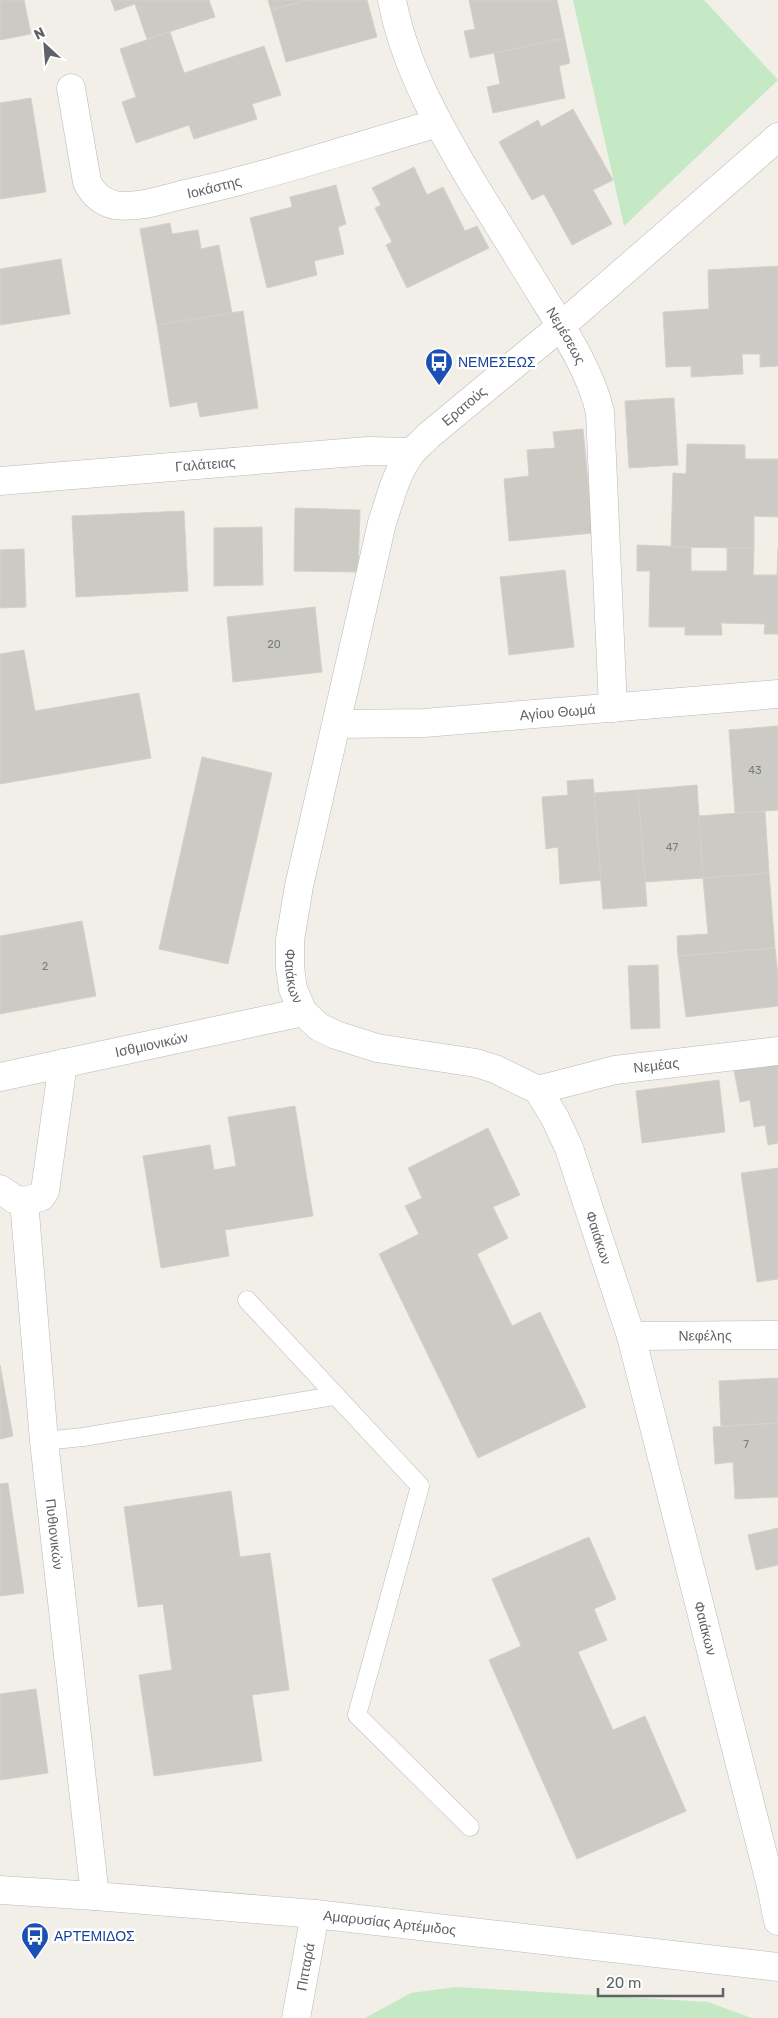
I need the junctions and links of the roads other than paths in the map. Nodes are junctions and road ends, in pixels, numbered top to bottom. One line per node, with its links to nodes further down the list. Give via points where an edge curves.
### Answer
1 (392, 0): 3 (street, Νεμέσεως, via 419,87)
2 (71, 88): 3 (street, Ιοκάστης, via 87,182 93,193 115,205 156,201 242,181)
3 (438, 123): 5 (street, Νεμέσεως)
4 (778, 137): 5 (street, Ερατούς)
5 (561, 326): 6 (street, Ερατούς); 9 (street, Νεμέσεως, via 596,395 600,412)
6 (412, 452): 7 (street, Γαλάτειας, via 368,451); 10 (street, Ερατούς, via 393,488 382,522)
7 (0, 481)
8 (778, 694): 9 (street, Αγίου Θωμά)
9 (612, 708): 10 (street, Αγίου Θωμά, via 424,723)
10 (337, 724): 11 (street, Φαιάκων, via 299,886 290,940 292,989)
11 (303, 1012): 13 (street, Ισθμιονικών); 15 (street, Φαιάκων, via 319,1027 336,1035 377,1048 476,1063)
12 (778, 1051): 15 (street, Νεμέας, via 614,1070)
13 (63, 1063): 14 (street, Ισθμιονικών); 17 (street, via 45,1191 40,1197)
14 (0, 1077)
15 (538, 1090): 20 (street, Φαιάκων, via 569,1148)
16 (0, 1188): 17 (street, via 14,1199)
17 (24, 1201): 22 (street, Πυθιονικών)
18 (247, 1300): 21 (lane)
19 (778, 1335): 20 (street, Νεφέλης)
20 (631, 1336): 27 (street, Φαιάκων)
21 (334, 1396): 22 (lane); 23 (lane, via 420,1486 357,1715)
22 (44, 1441): 25 (street, Πυθιονικών)
23 (470, 1827)
24 (0, 1890): 25 (street, Αμαρυσίας Αρτέμιδος)
25 (95, 1896): 26 (street, Αμαρυσίας Αρτέμιδος)
26 (315, 1914): 28 (street, Αμαρυσίας Αρτέμιδος); 29 (street, Πιτταρά)
27 (778, 1921)
28 (778, 1967)
29 (296, 2018)

